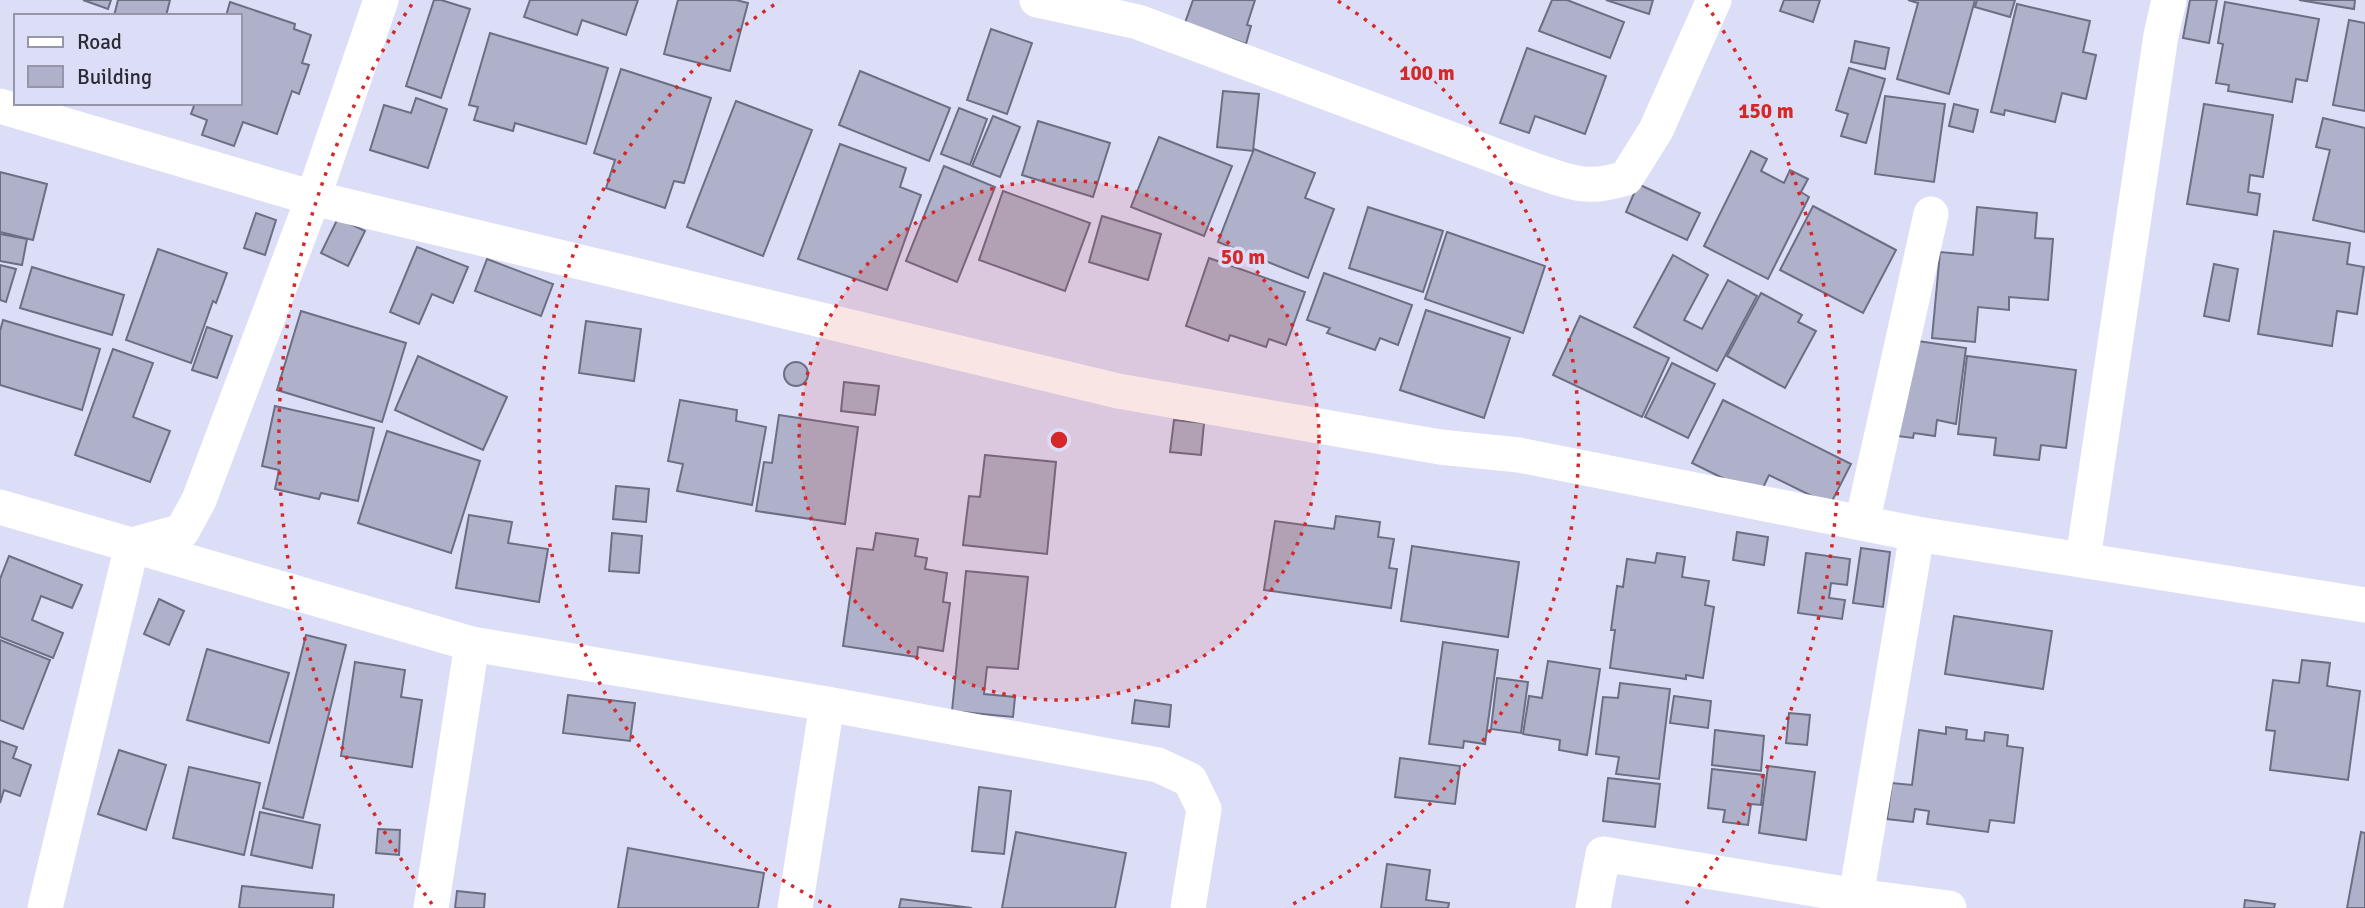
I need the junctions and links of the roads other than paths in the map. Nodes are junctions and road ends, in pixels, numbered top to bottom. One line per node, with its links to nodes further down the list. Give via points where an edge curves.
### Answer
1 (381, 0): 6 (street)
2 (1037, 0): 3 (street, via 1138,22 1531,169 1575,184 1604,185 1626,178 1656,130)
3 (1714, 0)
4 (2169, 0): 12 (street)
5 (0, 106): 6 (street)
6 (313, 198): 9 (street, via 1118,391 1440,447 1519,455); 11 (street, via 200,500 182,531)
7 (1931, 214): 9 (street)
8 (0, 507): 11 (street)
9 (1862, 523): 10 (street)
10 (1917, 534): 12 (street); 16 (street)
11 (132, 545): 14 (street); 17 (street)
12 (2083, 559): 13 (street)
13 (2365, 605)
14 (472, 644): 15 (street); 18 (street)
15 (827, 704): 19 (street); 20 (street, via 1158,765 1190,780 1204,809)
16 (1856, 896): 21 (street, via 1603,853); 22 (street)
17 (45, 908)
18 (431, 908)
19 (794, 908)
20 (1188, 908)
21 (1593, 908)
22 (1948, 908)

